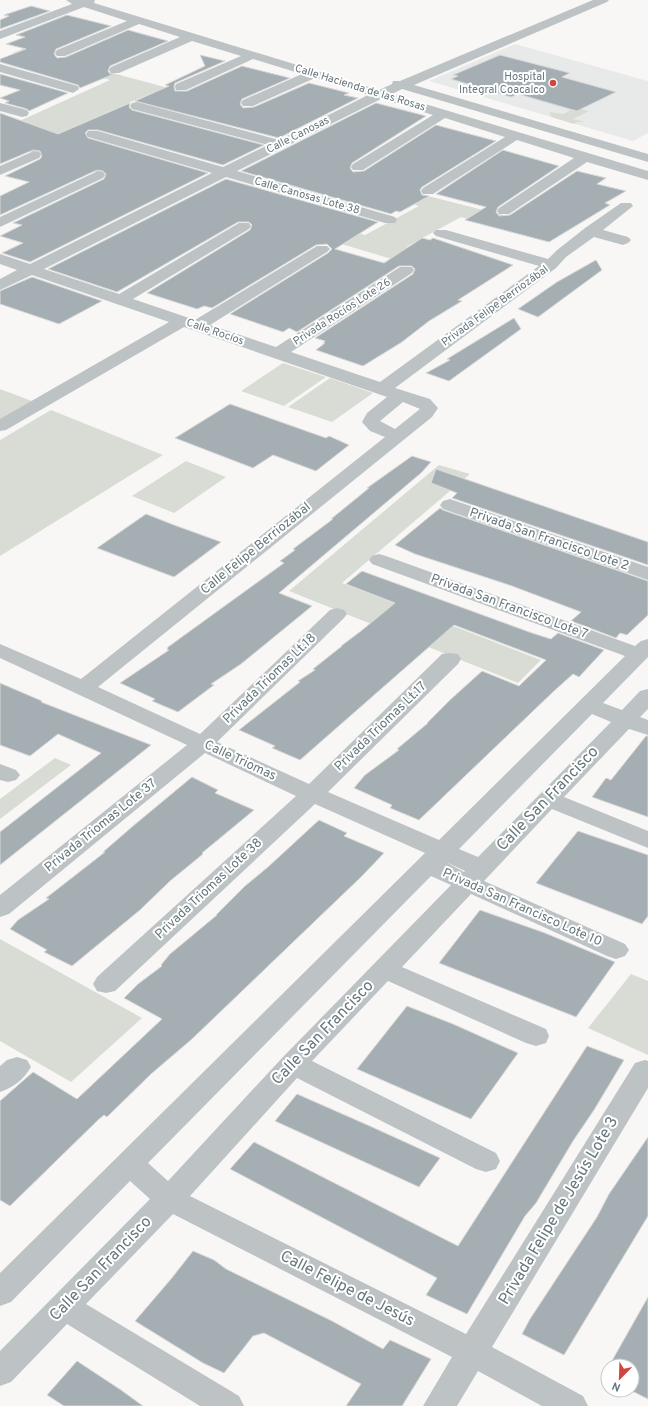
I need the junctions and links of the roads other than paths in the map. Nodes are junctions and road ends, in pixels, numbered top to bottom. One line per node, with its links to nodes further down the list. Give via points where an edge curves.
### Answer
1 (72, 0): 3 (street, Calle Hacienda de las Rosas); 5 (street)
2 (603, 0): 14 (street, Calle Canosas)
3 (89, 1): 4 (street, Calle Hacienda de las Rosas); 6 (street)
4 (139, 20): 7 (street, Calle Hacienda de las Rosas); 8 (street)
5 (0, 28)
6 (0, 36)
7 (193, 36): 9 (street, Calle Hacienda de las Rosas); 11 (street)
8 (60, 53)
9 (253, 55): 12 (street, Calle Hacienda de las Rosas); 15 (street)
10 (0, 68): 16 (street)
11 (115, 70)
12 (314, 74): 17 (street, Calle Hacienda de las Rosas); 18 (street)
13 (380, 78): 14 (street, Calle Hacienda de las Rosas)
14 (403, 85): 17 (street, Calle Canosas); 28 (street, Calle Hacienda de las Rosas)
15 (181, 87)
16 (74, 89)
17 (380, 94): 22 (street, Calle Hacienda de las Rosas); 25 (street, Calle Canosas)
18 (248, 103)
19 (137, 106): 25 (street)
20 (0, 107): 21 (street)
21 (22, 114)
22 (443, 114): 24 (street, Calle Hacienda de las Rosas); 29 (street)
23 (93, 134): 31 (street, Calle Canosas Lote 38)
24 (515, 136): 27 (street, Calle Hacienda de las Rosas); 34 (street)
25 (279, 144): 31 (street, Calle Canosas)
26 (34, 156): 30 (street)
27 (585, 158): 33 (street, Calle Hacienda de las Rosas); 36 (street)
28 (648, 158)
29 (358, 167)
30 (0, 171)
31 (225, 172): 37 (street, Calle Canosas Lote 38); 46 (street, Calle Canosas)
32 (98, 175): 38 (street)
33 (648, 176)
34 (428, 190)
35 (626, 206): 40 (street, Privada Felipe Berriozábal)
36 (504, 211)
37 (390, 220)
38 (0, 223)
39 (244, 226): 49 (street)
40 (590, 231): 42 (street); 45 (street, Privada Felipe Berriozábal)
41 (441, 234): 45 (street)
42 (623, 240)
43 (322, 249): 50 (street)
44 (0, 259): 46 (street, Calle Rocíos)
45 (551, 265): 52 (street, Privada Felipe Berriozábal)
46 (31, 269): 48 (street, Calle Canosas); 49 (street, Calle Rocíos)
47 (406, 270): 51 (street, Privada Rocíos Lote 26)
48 (0, 285)
49 (120, 300): 50 (street, Calle Rocíos)
50 (189, 323): 51 (street, Calle Rocíos); 55 (street)
51 (278, 353): 52 (street, Calle Rocíos)
52 (382, 388): 53 (street, Calle Rocíos)
53 (400, 395): 54 (street, Calle Rocíos, via 424,403); 56 (street, via 373,417 371,422 376,427)
54 (430, 408): 56 (street, Calle Felipe Berriozábal)
55 (0, 426)
56 (397, 436): 64 (street, Calle Felipe Berriozábal)
57 (450, 505): 59 (street, Privada San Francisco Lote 2)
58 (379, 560): 62 (street, Privada San Francisco Lote 7)
59 (648, 574)
60 (337, 614): 68 (street, Privada Triomas Lt.18)
61 (0, 650): 64 (street, Calle Triomas)
62 (643, 650): 66 (street)
63 (450, 659): 69 (street, Privada Triomas Lt.17)
64 (82, 689): 68 (street, Calle Triomas)
65 (648, 696): 67 (street, Calle San Francisco)
66 (588, 705): 67 (street); 72 (street)
67 (637, 724): 70 (street, Calle San Francisco)
68 (202, 744): 69 (street, Calle Triomas); 74 (street, Privada Triomas Lote 37)
69 (312, 794): 72 (street, Calle Triomas); 77 (street, Privada Triomas Lote 38)
70 (548, 799): 71 (street); 73 (street, Calle San Francisco)
71 (648, 840)
72 (434, 858): 73 (street, Privada San Francisco Lote 10); 82 (street)
73 (474, 875): 75 (street, Privada San Francisco Lote 10); 76 (street, Calle San Francisco)
74 (0, 908)
75 (616, 950)
76 (384, 970): 78 (street); 79 (street, Calle San Francisco)
77 (106, 984)
78 (536, 1036)
79 (293, 1064): 81 (street); 83 (street, Calle San Francisco)
80 (645, 1070): 86 (street, Privada Felipe de Jesús Lote 3)
81 (486, 1162)
82 (129, 1163): 83 (street, Calle Felipe de Jesús); 84 (street)
83 (169, 1199): 85 (street, Calle San Francisco); 86 (street, Calle Felipe de Jesús)
84 (0, 1293)
85 (64, 1307): 87 (street, Calle San Francisco); 88 (street)
86 (473, 1352): 89 (street, Privada Felipe de Jesús Lote 3); 90 (street, Calle Felipe de Jesús)
87 (0, 1372)
88 (228, 1406)
89 (439, 1406)
90 (572, 1406)

